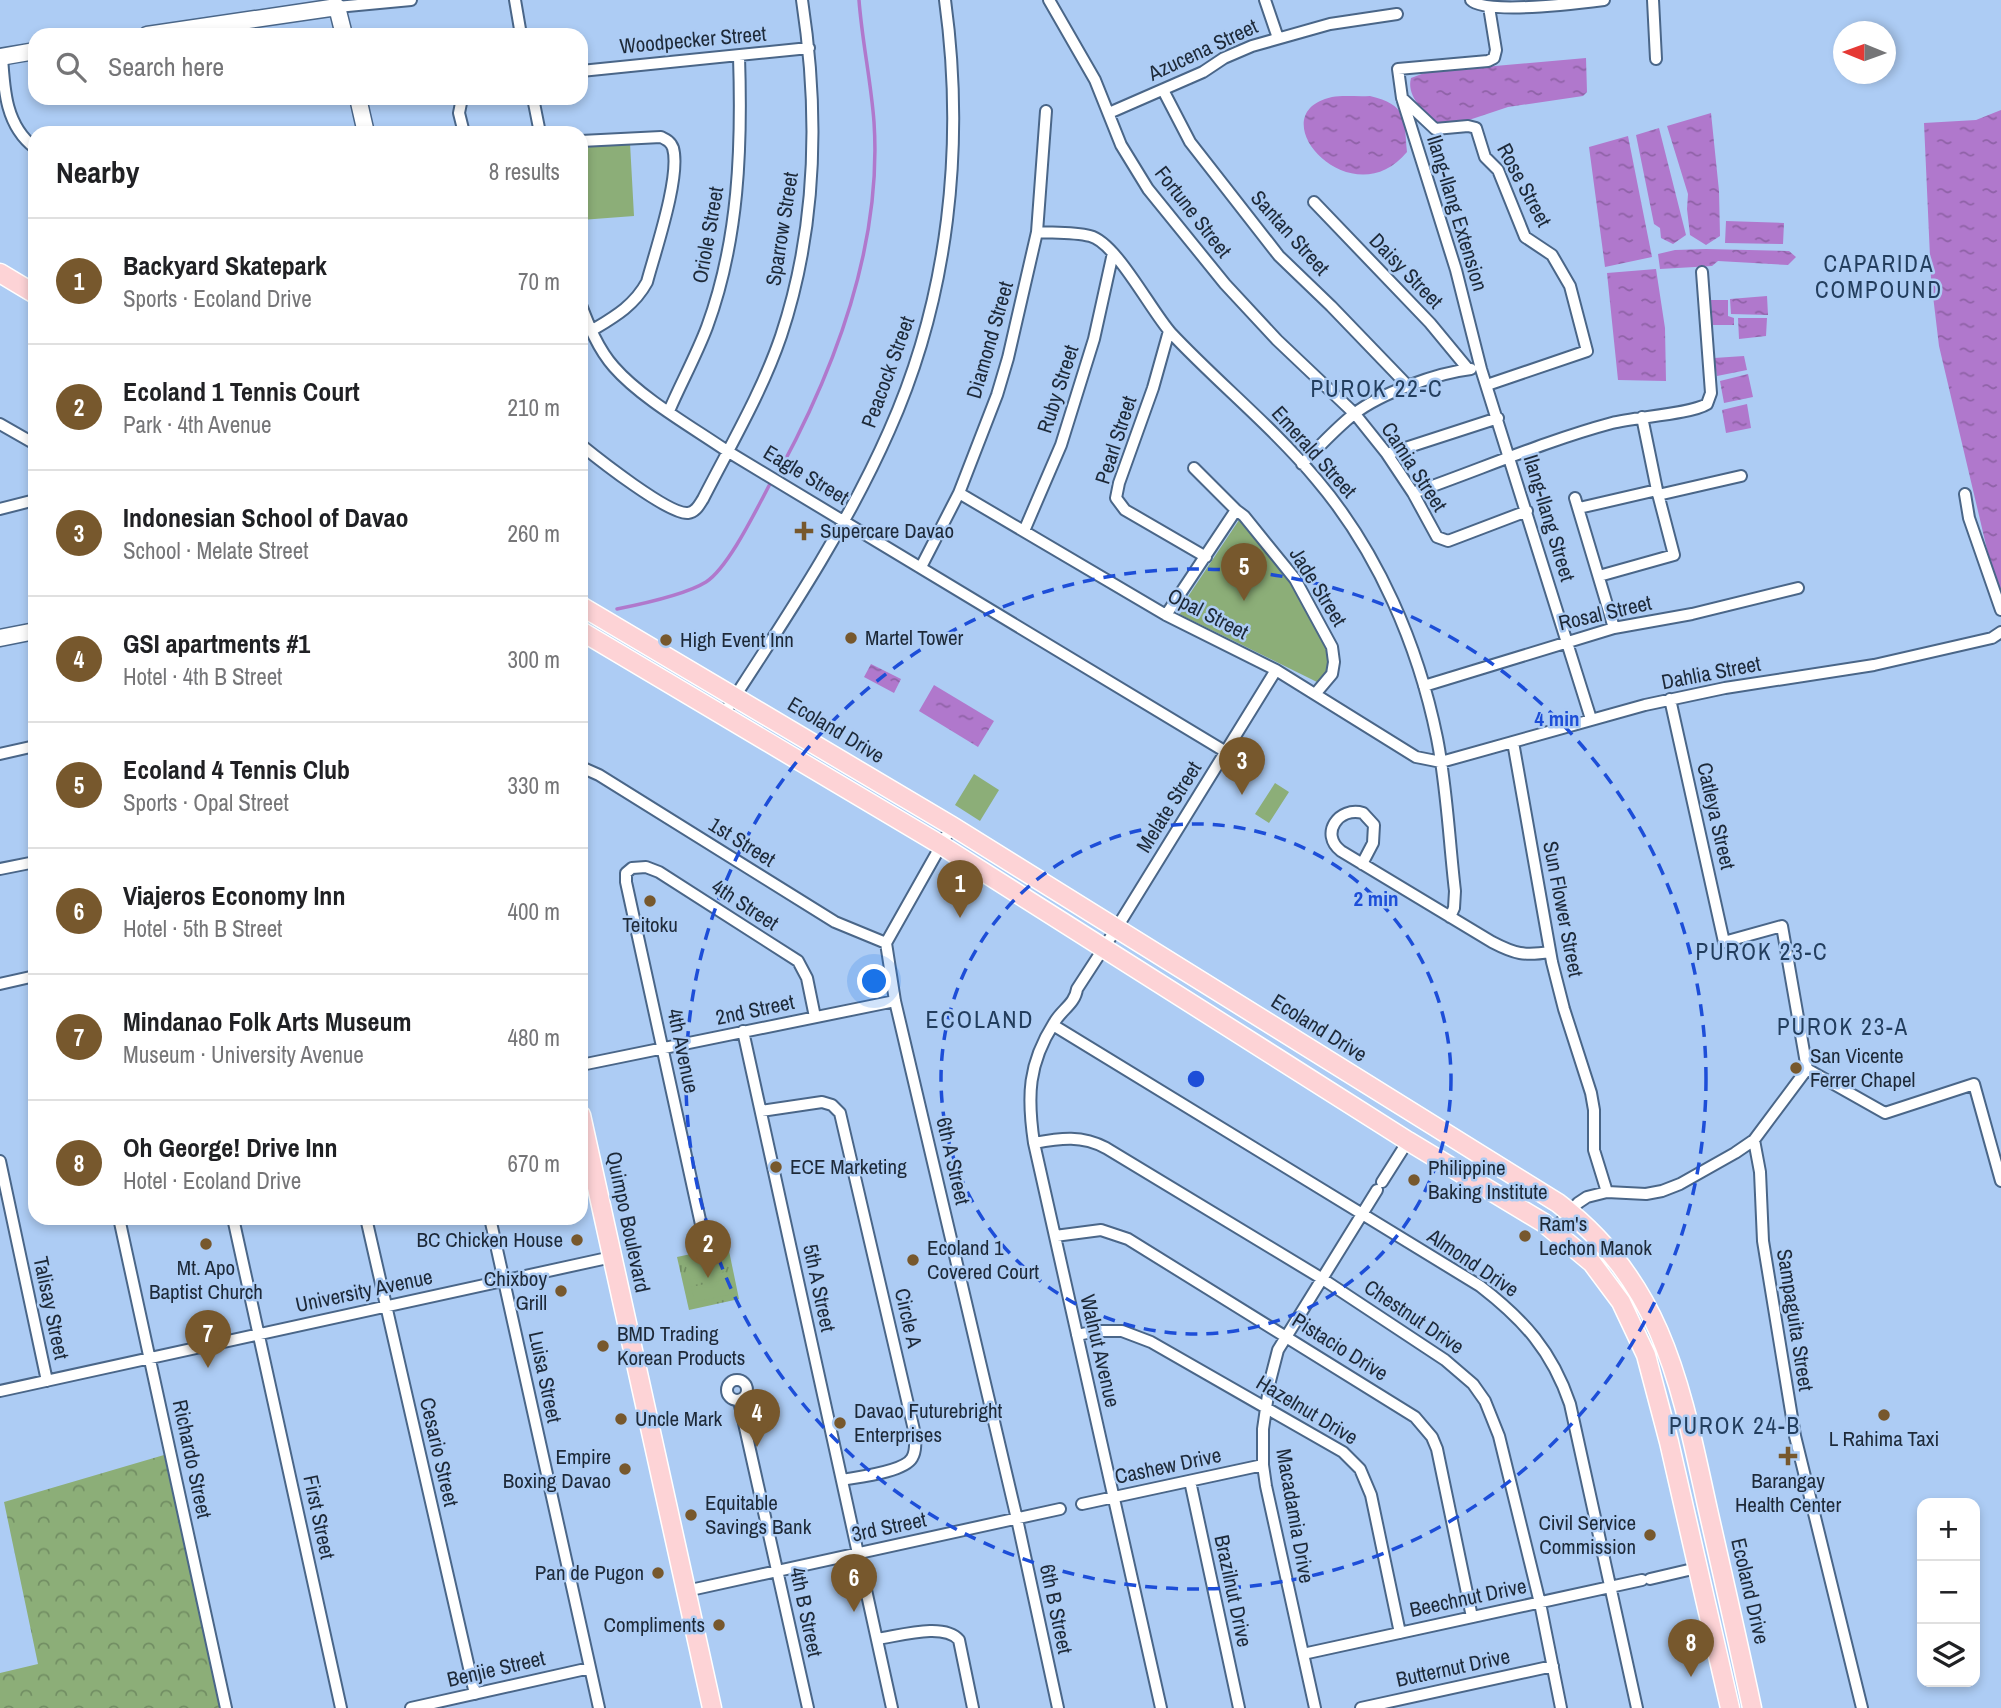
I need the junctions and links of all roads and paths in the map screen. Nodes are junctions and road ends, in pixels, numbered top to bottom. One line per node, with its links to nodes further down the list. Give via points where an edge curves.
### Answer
1 (411, 0): 10 (street)
2 (515, 0): 15 (street)
3 (802, 0): 17 (street, Sparrow Street)
4 (946, 0): 69 (street, Peacock Street, via 953,92 952,180 933,303 889,431)
5 (1049, 0): 29 (street, Fortune Street, via 1096,80)
6 (1265, 0): 16 (street)
7 (1604, 0): 11 (street)
8 (1653, 0): 21 (street)
9 (1471, 1): 11 (street)
10 (337, 7): 13 (street); 14 (street)
11 (1489, 7): 24 (street, Ilang-Ilang Extension, via 1494,58 1398,69)
12 (1397, 14): 16 (street, Azucena Street)
13 (194, 28)
14 (342, 28)
15 (520, 28)
16 (1278, 38): 23 (street, Azucena Street, via 1224,58)
17 (809, 48): 19 (street, Woodpecker Street); 55 (street, Sparrow Street, via 814,152 793,290 760,386)
18 (28, 52): 20 (street)
19 (739, 56): 22 (street, Woodpecker Street); 48 (street, Oriole Street, via 740,151 727,261 706,330)
20 (1, 57): 34 (street, via 12,120)
21 (1656, 59)
22 (588, 70)
23 (1163, 90): 29 (street, Azucena Street); 47 (street, Santan Street, via 1190,142 1279,256)
24 (1402, 98): 45 (street, Ilang-Ilang Extension, via 1456,270); 46 (street, Rose Street, via 1435,129 1476,128 1485,158 1498,170 1525,237 1552,255 1575,302 1587,351)
25 (360, 105): 30 (street)
26 (461, 105): 31 (street)
27 (534, 105): 32 (street)
28 (1046, 110): 36 (street, Diamond Street)
29 (1109, 113): 49 (street, Fortune Street, via 1148,189 1225,284)
30 (364, 126)
31 (462, 126)
32 (539, 126)
33 (588, 141): 42 (street, via 662,137 672,146 674,157 671,191 647,282 629,307)
34 (28, 142)
35 (1314, 202): 44 (street, Daisy Street)
36 (1037, 232): 37 (street, Emerald Street, via 1090,236); 62 (street, Diamond Street, via 997,395)
37 (1113, 253): 43 (street, Emerald Street); 70 (street, Ruby Street, via 1094,339 1060,445)
38 (1702, 272): 50 (street, via 1710,399 1702,408)
39 (0, 273): 40 (main road)
40 (28, 290)
41 (588, 323): 42 (street, Eagle Street)
42 (591, 331): 48 (street, Eagle Street, via 614,367)
43 (1169, 331): 58 (street, Emerald Street); 71 (street, Pearl Street, via 1116,498 1125,510)
44 (1468, 369): 45 (street); 47 (street)
45 (1481, 369): 46 (street, Ilang-Ilang Street)
46 (1487, 385): 51 (street, Ilang-Ilang Street)
47 (1409, 387): 49 (street)
48 (669, 411): 55 (street, Eagle Street)
49 (1355, 414): 56 (street, Camia Street); 58 (street)
50 (1642, 417): 57 (street); 61 (street)
51 (1498, 418): 56 (street); 57 (street, Ilang-Ilang Street)
52 (0, 424): 53 (street)
53 (28, 440)
54 (588, 451): 55 (street, Sparrow Street, via 671,508 688,513 696,510)
55 (727, 451): 69 (street, Eagle Street)
56 (1387, 454): 63 (street, Camia Street)
57 (1511, 458): 63 (street); 68 (street, Ilang-Ilang Street)
58 (1302, 464): 85 (street, Emerald Street, via 1344,515 1374,565)
59 (1195, 468): 67 (street, Jade Street)
60 (1741, 476): 61 (street)
61 (1658, 492): 73 (street, via 1674,555); 73 (street, via 1577,503)
62 (959, 493): 70 (street, Opal Street); 72 (street, Diamond Street)
63 (1413, 493): 68 (street, Camia Street, via 1442,540)
64 (1965, 494): 76 (street)
65 (28, 502): 66 (street)
66 (0, 509)
67 (1236, 510): 71 (street); 86 (street, Jade Street, via 1295,579 1332,648 1332,674)
68 (1527, 511): 83 (street, Ilang-Ilang Street)
69 (844, 520): 72 (street, Eagle Street); 87 (street, Peacock Street)
70 (1024, 531): 77 (street, Opal Street)
71 (1206, 556): 77 (street)
72 (921, 567): 93 (street, Eagle Street)
73 (1599, 576): 78 (street)
74 (1798, 588): 78 (street, Rosal Street)
75 (588, 610): 87 (main road, Ecoland Drive)
76 (2001, 610)
77 (1166, 615): 84 (street, Opal Street)
78 (1614, 628): 83 (street, Rosal Street)
79 (28, 632): 82 (street)
80 (588, 635): 89 (main road)
81 (1997, 635): 88 (street, Dahlia Street, via 1884,664)
82 (0, 638)
83 (1567, 641): 85 (street, Rosal Street); 90 (street, Ilang-Ilang Street)
84 (1276, 670): 86 (street, Opal Street); 93 (street, Melate Street)
85 (1424, 686): 95 (street, Emerald Street)
86 (1316, 693): 95 (street, Opal Street, via 1416,757)
87 (735, 697): 89 (street, Peacock Street); 97 (main road, Ecoland Drive)
88 (1670, 699): 90 (street, Dahlia Street); 116 (street, Catleya Street, via 1724,942 1782,926)
89 (723, 715): 98 (main road)
90 (1591, 719): 91 (street, Dahlia Street)
91 (1513, 741): 95 (street, Dahlia Street); 107 (street, Sun Flower Street)
92 (28, 748): 94 (street)
93 (1226, 751): 104 (street, Melate Street)
94 (0, 754)
95 (1441, 762): 103 (street, Emerald Street, via 1455,891)
96 (588, 770): 105 (street, 1st Street, via 835,922)
97 (952, 826): 98 (street); 104 (main road, Ecoland Drive)
98 (940, 845): 105 (street); 106 (main road)
99 (28, 864): 101 (street)
100 (1362, 864): 100 (street, via 1336,847 1332,837 1335,822 1347,812 1363,813 1376,830); 103 (street)
101 (0, 870)
102 (626, 882): 111 (street, 4th Street, via 626,873 632,868 646,867 798,961 807,978); 114 (street, 4th Avenue)
103 (1450, 918): 107 (street, via 1517,954)
104 (1116, 929): 106 (street, Melate Street); 125 (main road, Ecoland Drive)
105 (886, 943): 110 (street, 6th A Street)
106 (1104, 949): 112 (street, Walnut Avenue, via 1074,1001); 119 (main road)
107 (1550, 952): 124 (street, Sun Flower Street, via 1588,1082 1594,1150)
108 (28, 978): 109 (street)
109 (0, 984)
110 (895, 1001): 111 (street, 2nd Street); 152 (street, 6th A Street)
111 (815, 1017): 113 (street, 2nd Street)
112 (1052, 1025): 120 (street, Walnut Avenue, via 1030,1084); 126 (street, Almond Drive)
113 (744, 1031): 114 (street, 2nd Street); 117 (street, 5th A Street)
114 (662, 1048): 115 (street, 2nd Street); 131 (street, 4th Avenue)
115 (588, 1064)
116 (1808, 1069): 118 (street); 123 (street, via 1885,1113 1974,1084)
117 (761, 1111): 147 (street, 5th A Street); 147 (street, Circle A, via 822,1101 840,1114 914,1430 915,1447 904,1467)
118 (1754, 1140): 124 (street, via 1671,1188 1646,1194); 183 (street, Sampaguita Street, via 1761,1179 1763,1241 1795,1436)
119 (1408, 1141): 126 (street, Macadamia Drive); 132 (main road)
120 (1034, 1143): 133 (street, Walnut Avenue); 135 (street, Chestnut Drive, via 1071,1137 1095,1142)
121 (588, 1147): 134 (main road, Quimpo Boulevard)
122 (0, 1161): 142 (street, Talisay Street)
123 (2001, 1181)
124 (1607, 1192): 125 (street, via 1587,1197)
125 (1569, 1212): 132 (street); 182 (main road, Ecoland Drive, via 1628,1273 1670,1354)
126 (1362, 1214): 135 (street, Macadamia Drive); 156 (street, Almond Drive, via 1480,1286 1514,1314 1553,1362 1570,1404)
127 (121, 1225): 141 (street, Richardo Street)
128 (235, 1225): 138 (street, First Street)
129 (368, 1225): 137 (street, Cesario Street)
130 (493, 1225): 136 (street, Luisa Street)
131 (702, 1229)
132 (1554, 1230): 154 (main road, via 1602,1275 1638,1336 1654,1380)
133 (1055, 1236): 139 (street, Walnut Avenue); 140 (street, Pistacio Drive, via 1089,1230 1115,1233)
134 (612, 1257): 136 (street, University Avenue); 157 (main road, Quimpo Boulevard)
135 (1321, 1278): 140 (street, Macadamia Drive); 158 (street, Chestnut Drive, via 1445,1360 1485,1401 1499,1436)
136 (505, 1281): 137 (street, University Avenue); 164 (street, Luisa Street)
137 (386, 1306): 138 (street, University Avenue); 165 (street, Cesario Street)
138 (259, 1334): 141 (street, University Avenue); 167 (street, First Street)
139 (1077, 1335): 145 (street, Hazelnut Drive, via 1110,1330 1136,1335); 149 (street, Walnut Avenue)
140 (1285, 1336): 145 (street, Macadamia Drive, via 1273,1364); 159 (street, Pistacio Drive, via 1415,1417 1432,1437)
141 (150, 1358): 142 (street, University Avenue); 166 (street, Richardo Street)
142 (47, 1381): 143 (street, University Avenue)
143 (0, 1391)
144 (739, 1401): 155 (street, 4th B Street)
145 (1266, 1407): 146 (street, Macadamia Drive); 160 (street, Hazelnut Drive, via 1343,1452 1360,1468 1371,1494)
146 (1263, 1465): 148 (street, Cashew Drive); 162 (street, Macadamia Drive)
147 (842, 1480): 153 (street, 5th A Street)
148 (1190, 1481): 149 (street, Cashew Drive); 176 (street, Brazilnut Drive)
149 (1114, 1497): 150 (street, Cashew Drive); 175 (street, Walnut Avenue)
150 (1082, 1504)
151 (1060, 1509): 152 (street, 3rd Street)
152 (1017, 1518): 153 (street, 3rd Street); 174 (street, 6th B Street)
153 (858, 1553): 155 (street, 3rd Street); 161 (street, 5th A Street)
154 (1697, 1568): 156 (street, Beechnut Drive); 181 (main road)
155 (778, 1571): 157 (street, 3rd Street); 171 (street, 4th B Street)
156 (1612, 1587): 158 (street, Beechnut Drive); 180 (street, Almond Drive)
157 (686, 1591): 170 (main road, Quimpo Boulevard)
158 (1540, 1602): 159 (street, Beechnut Drive); 163 (street, Chestnut Drive)
159 (1472, 1617): 160 (street, Beechnut Drive)
160 (1399, 1633): 162 (street, Beechnut Drive)
161 (877, 1639): 172 (street, 5th A Street); 173 (street, via 942,1630 953,1633 959,1640)
162 (1303, 1654): 177 (street, Macadamia Drive)
163 (1553, 1666): 178 (street, Butternut Drive); 179 (street, Chestnut Drive)
164 (590, 1668): 165 (street, Benjie Street); 169 (street, Luisa Street)
165 (475, 1694): 168 (street, Benjie Street)
166 (226, 1708)
167 (341, 1708)
168 (411, 1708)
169 (599, 1708)
170 (712, 1708)
171 (808, 1708)
172 (892, 1708)
173 (973, 1708)
174 (1058, 1708)
175 (1161, 1708)
176 (1239, 1708)
177 (1315, 1708)
178 (1361, 1708)
179 (1561, 1708)
180 (1637, 1708)
181 (1730, 1708)
182 (1752, 1708)
183 (1862, 1708)

